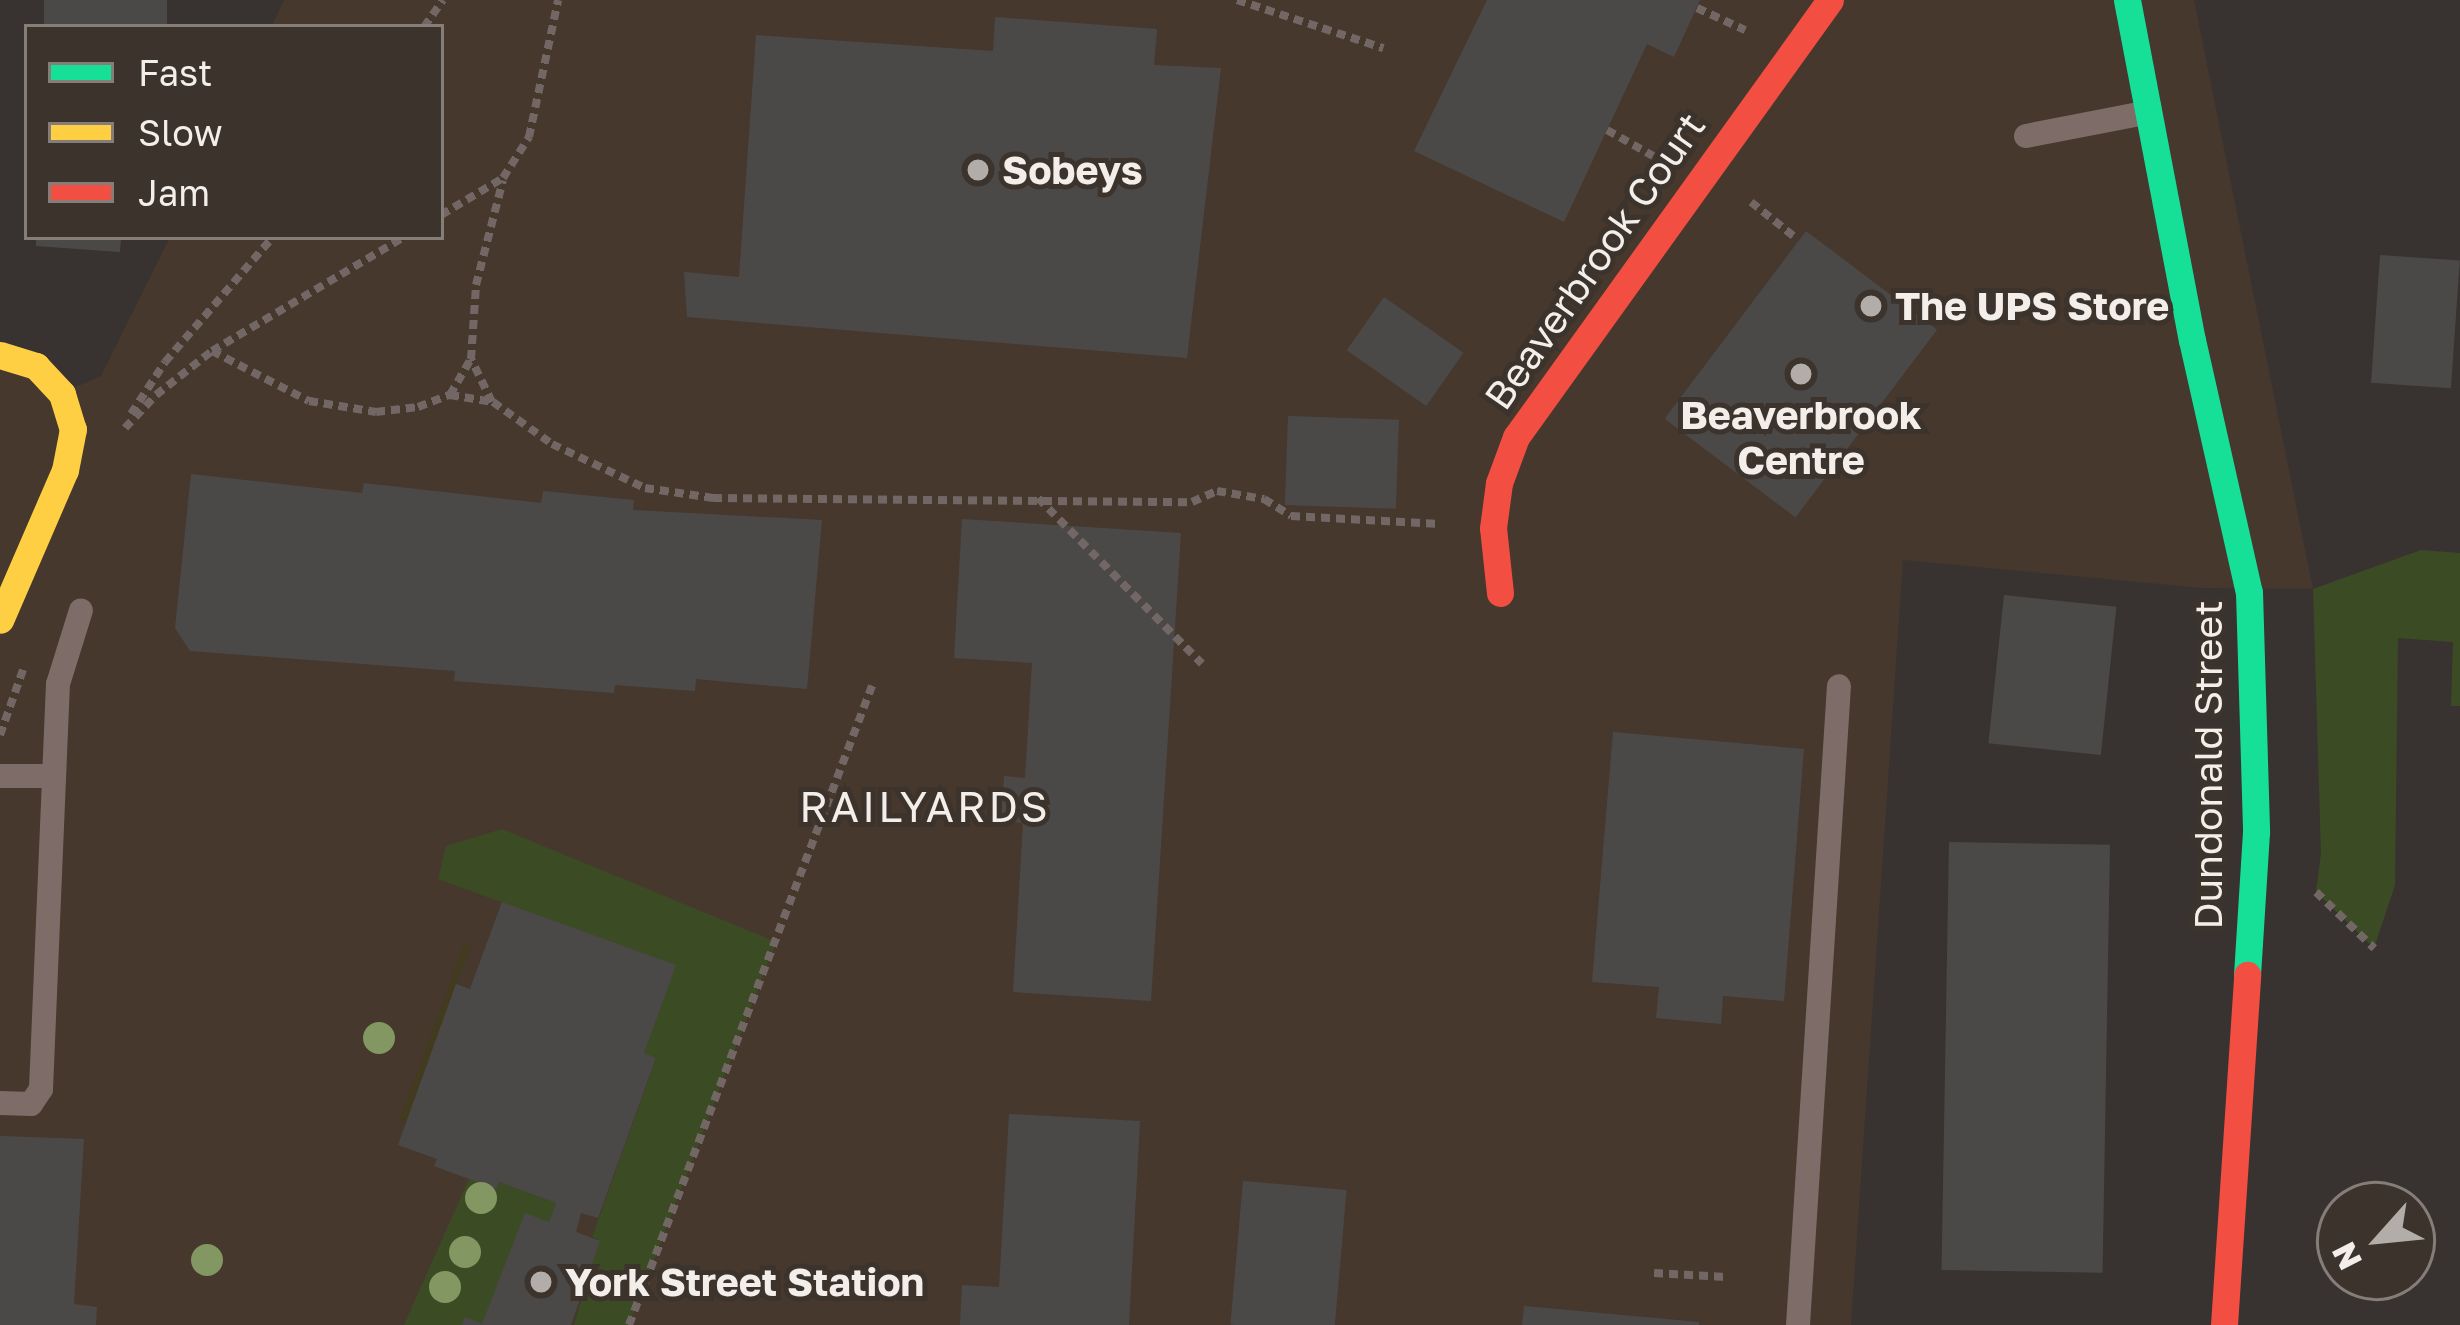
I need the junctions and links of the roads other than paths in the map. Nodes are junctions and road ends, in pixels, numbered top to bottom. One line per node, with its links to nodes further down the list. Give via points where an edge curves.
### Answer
1 (1830, 0): 6 (street, Beaverbrook Court, via 1516,437 1493,528)
2 (2127, 0): 3 (street, Dundonald Street)
3 (2147, 112): 4 (lane); 14 (street, Dundonald Street, via 2248,592 2256,832)
4 (2026, 136)
5 (0, 355): 8 (street, via 37,367 62,394 73,429 65,470)
6 (1500, 592)
7 (81, 610): 11 (lane, via 58,684)
8 (0, 620)
9 (1839, 686): 13 (lane)
10 (0, 776): 11 (lane)
11 (51, 776): 12 (lane, via 41,1089 31,1104)
12 (0, 1103)
13 (1798, 1325)
14 (2224, 1325)

